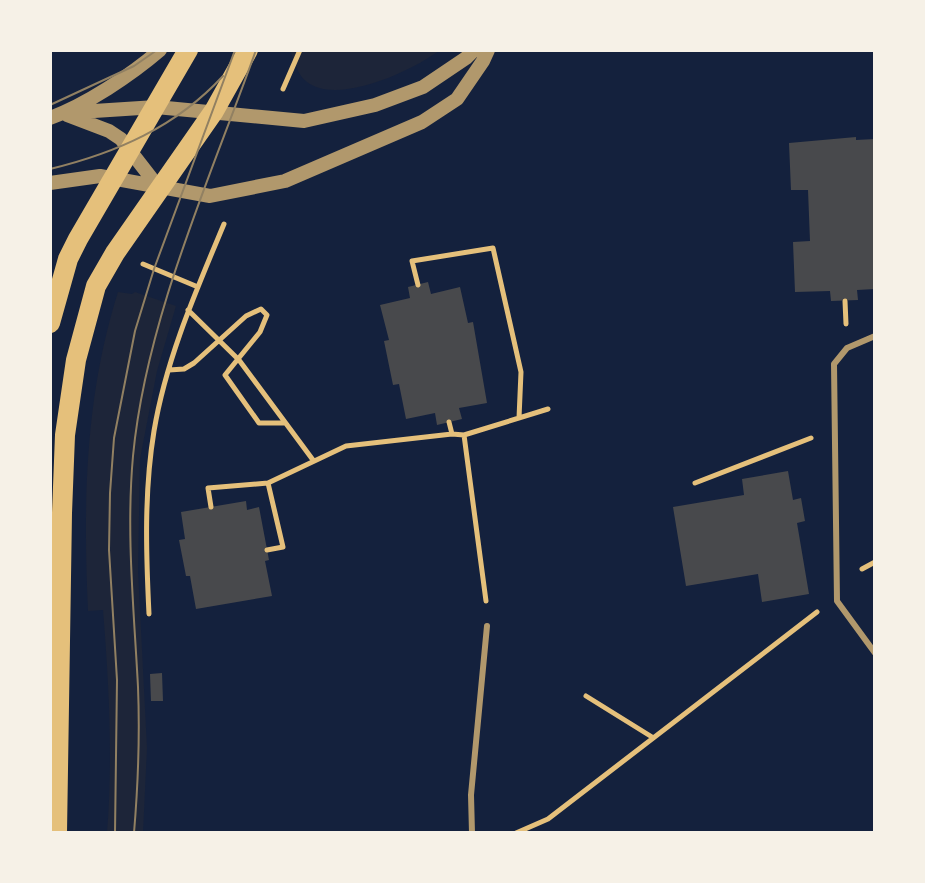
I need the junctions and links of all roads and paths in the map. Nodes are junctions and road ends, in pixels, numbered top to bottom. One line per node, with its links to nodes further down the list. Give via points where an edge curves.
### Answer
1 (160, 50): 10 (street)
2 (188, 50): 8 (main road)
3 (248, 50): 9 (main road)
4 (300, 50): 7 (path)
5 (474, 50): 9 (street, via 423,87 375,105 304,121)
6 (488, 50): 14 (street, via 457,99 422,122 285,181 210,196)
7 (291, 68)
8 (156, 107): 9 (street); 10 (street); 11 (main road)
9 (214, 111): 14 (main road)
10 (57, 115): 11 (street, via 109,131)
11 (130, 150): 12 (main road); 14 (street)
12 (113, 179): 13 (street); 14 (street); 20 (main road, via 68,259)
13 (50, 183)
14 (159, 188): 42 (main road, via 96,286 76,360 65,435)
15 (226, 220): 18 (path)
16 (145, 265): 18 (path)
17 (418, 285): 26 (path, via 412,261 493,248 521,372)
18 (198, 287): 19 (path)
19 (188, 310): 22 (path); 24 (path)
20 (50, 317)
21 (875, 336): 29 (lane, via 847,348 834,364)
22 (220, 339): 23 (path); 23 (path, via 246,316 261,309 267,315); 24 (path, via 194,363)
23 (239, 360): 28 (path); 28 (path, via 225,375 259,423)
24 (169, 370): 38 (path, via 148,478)
25 (548, 409): 26 (path)
26 (519, 418): 31 (path)
27 (449, 422): 30 (path)
28 (285, 423): 32 (path)
29 (835, 429): 34 (path); 37 (lane)
30 (452, 434): 31 (path); 32 (path, via 346,446)
31 (464, 435): 39 (path)
32 (313, 460): 33 (path)
33 (268, 483): 35 (path, via 208,488); 36 (path, via 283,547)
34 (695, 483)
35 (211, 507)
36 (267, 550)
37 (837, 601): 41 (lane); 44 (path)
38 (149, 614)
39 (487, 626): 46 (lane)
40 (50, 643): 42 (main road)
41 (875, 653)
42 (59, 685): 45 (main road)
43 (586, 696): 44 (path)
44 (652, 737): 47 (path, via 548,819)
45 (57, 833)
46 (472, 833)
47 (516, 833)

